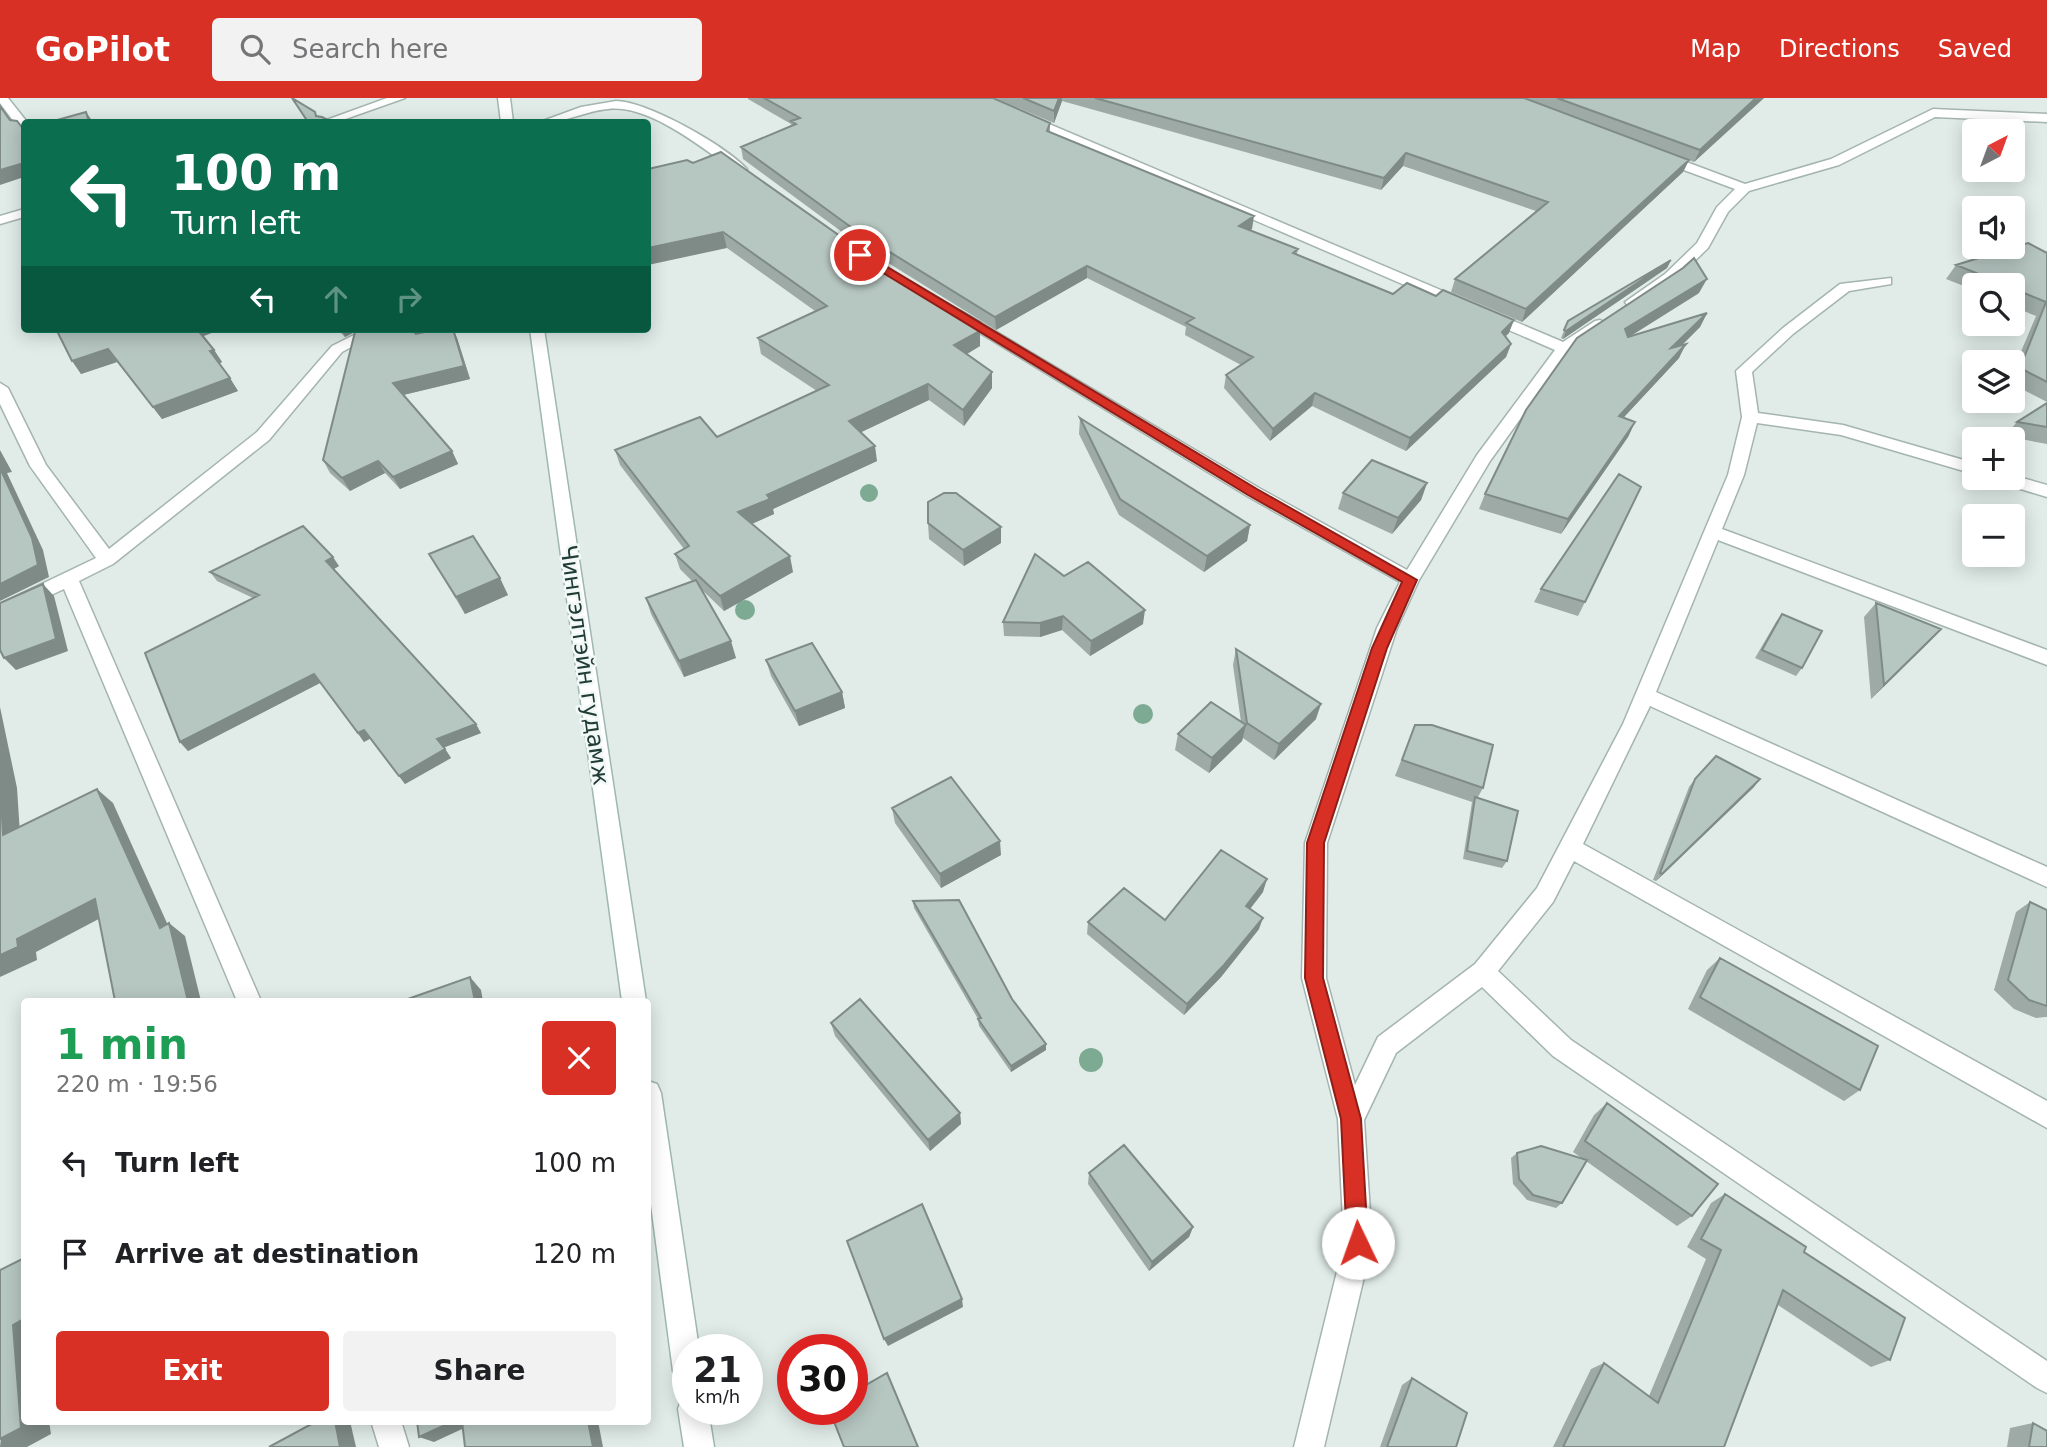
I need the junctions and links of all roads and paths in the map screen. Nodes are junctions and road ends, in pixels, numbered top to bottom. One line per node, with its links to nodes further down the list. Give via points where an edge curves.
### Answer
1 (2, 98): 10 (street)
2 (399, 98): 7 (street)
3 (503, 98): 8 (street)
4 (978, 98): 20 (street)
5 (588, 104): 9 (street); 12 (street, via 640,110 707,145)
6 (2047, 118): 13 (street, via 1933,113 1835,162)
7 (336, 119)
8 (506, 119)
9 (553, 119)
10 (21, 123)
11 (1643, 150): 13 (street)
12 (751, 176)
13 (1744, 188): 20 (street, via 1722,210 1703,246 1670,276)
14 (21, 214): 15 (street)
15 (0, 220)
16 (1886, 281): 22 (street, via 1845,288 1744,371)
17 (942, 306): 29 (street)
18 (370, 333): 27 (street, via 337,349 263,436)
19 (538, 333): 37 (street, Чингэлтэйн гудамж)
20 (1564, 348): 29 (street, via 1483,459)
21 (0, 388): 27 (street, via 38,466)
22 (1750, 417): 23 (street, via 1843,430); 26 (street, via 1736,475)
23 (1962, 465)
24 (2025, 484): 25 (street)
25 (2047, 491)
26 (1713, 532): 31 (street); 32 (street)
27 (107, 560): 28 (street)
28 (69, 579): 30 (street); 36 (street)
29 (1410, 580): 40 (street, via 1378,651 1316,843 1314,978)
30 (0, 611)
31 (2047, 658)
32 (1645, 695): 33 (street); 34 (street)
33 (1569, 847): 35 (street, via 1545,895); 39 (street)
34 (2047, 877)
35 (1483, 972): 40 (street, via 1387,1045); 42 (street, via 1562,1048)
36 (248, 998)
37 (634, 998)
38 (651, 1114): 41 (street)
39 (2047, 1115)
40 (1351, 1119): 47 (street, via 1358,1243)
41 (683, 1334)
42 (2047, 1378)
43 (387, 1425): 45 (street)
44 (696, 1425): 46 (street)
45 (394, 1447)
46 (699, 1447)
47 (1310, 1447)

